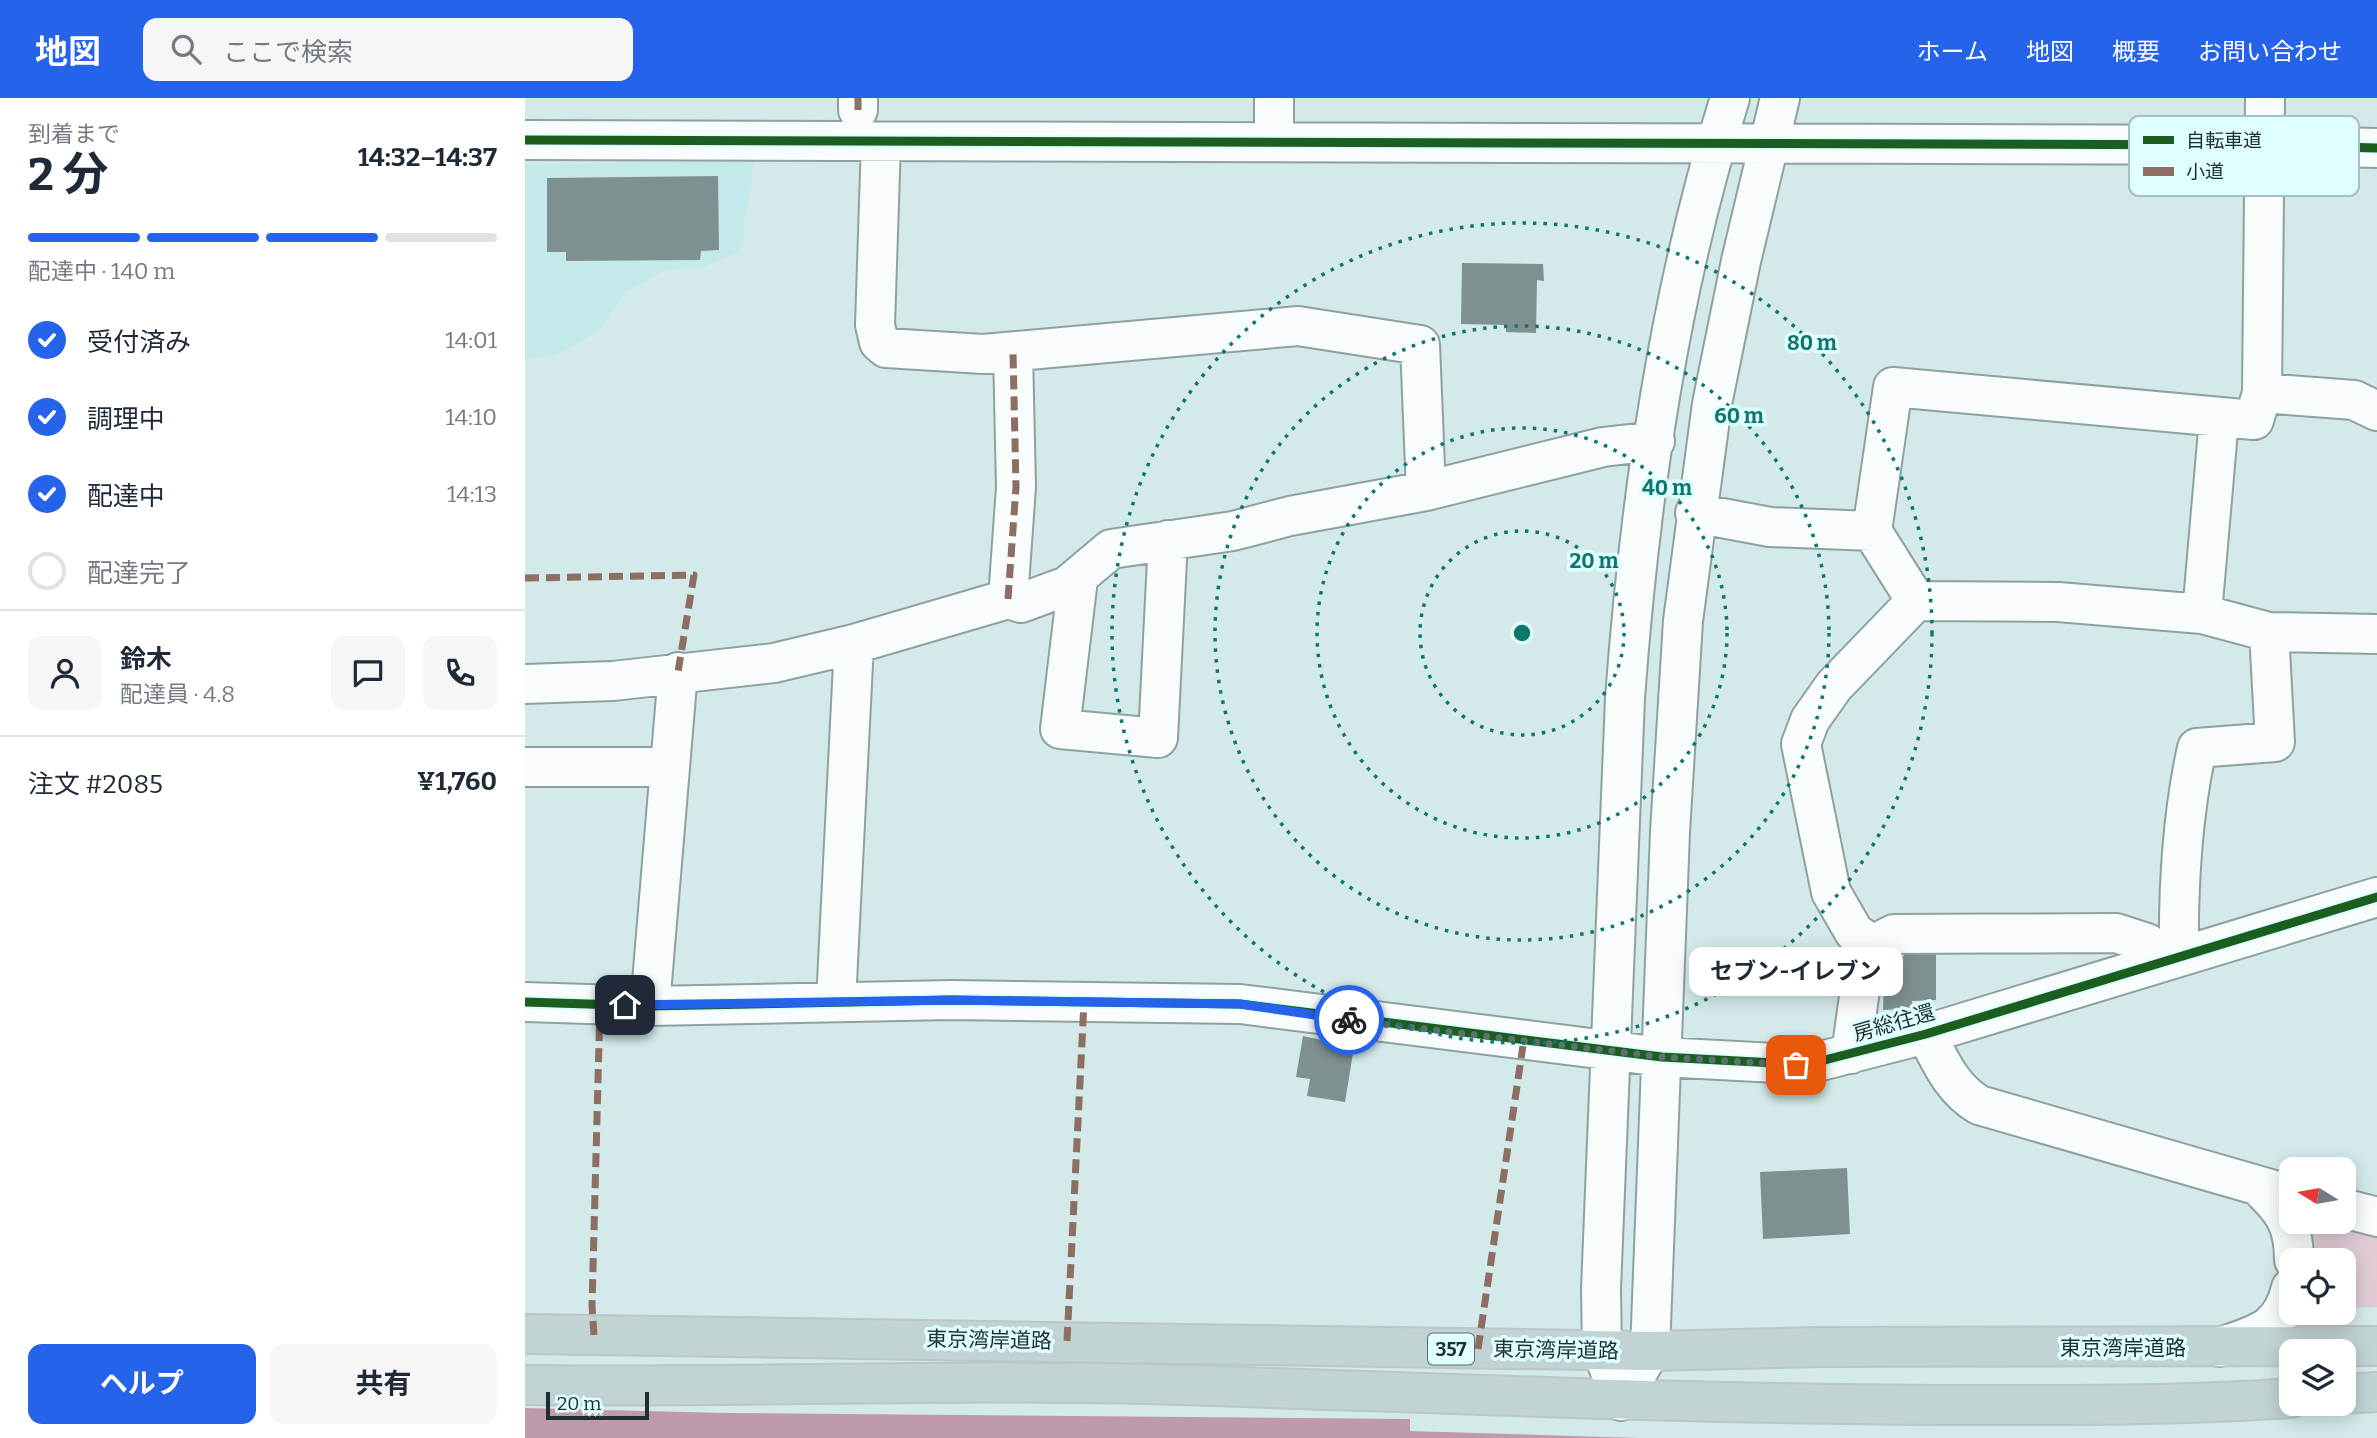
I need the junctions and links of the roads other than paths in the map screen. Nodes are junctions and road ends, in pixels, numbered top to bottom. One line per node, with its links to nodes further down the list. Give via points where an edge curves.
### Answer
1 (1274, 98): 8 (street)
2 (1730, 98): 10 (street)
3 (1780, 98): 9 (street)
4 (2265, 98): 5 (street)
5 (2264, 116)
6 (525, 140): 7 (street)
7 (881, 142): 8 (street); 15 (street, via 875,325 879,342 895,350)
8 (1274, 142): 10 (street)
9 (1768, 144): 10 (street); 11 (street); 21 (street, via 1712,404)
10 (1715, 145): 19 (street, via 1689,249)
11 (2129, 145)
12 (2359, 148): 13 (street)
13 (2377, 148)
14 (2262, 196): 16 (street)
15 (1013, 352): 20 (street, via 1298,326 1420,345); 25 (street, via 1016,487)
16 (2262, 393): 17 (street, via 2354,400); 18 (street, via 2255,420)
17 (2377, 411)
18 (2219, 419): 22 (street, via 1893,387); 27 (street)
19 (1655, 441): 20 (street, via 1603,447); 42 (street, via 1639,542 1625,686)
20 (1426, 491): 23 (street)
21 (1695, 513): 22 (street, via 1770,527); 44 (street, via 1678,689)
22 (1872, 531): 26 (street)
23 (1168, 540): 24 (street, via 1111,549); 24 (street, via 1158,738 1060,729)
24 (1078, 579): 25 (street, via 1021,603)
25 (1008, 599): 30 (street)
26 (1916, 601): 27 (street, via 2058,602); 36 (street, via 1834,686 1810,720 1801,744 1831,892 1854,932)
27 (2202, 614): 28 (street)
28 (2269, 632): 29 (street); 37 (street, via 2275,742 2197,748 2186,797)
29 (2377, 634)
30 (854, 644): 31 (street, via 774,663); 39 (street)
31 (678, 672): 32 (street, via 613,681); 34 (street)
32 (525, 684)
33 (525, 767): 34 (street)
34 (670, 767): 40 (street)
35 (2377, 897): 37 (street, 房総往還)
36 (1872, 946): 37 (street, via 1894,934 1916,932 2116,933); 43 (street, via 1863,968)
37 (2175, 957): 41 (street, 房総往還)
38 (525, 1002): 40 (street, 房総往還)
39 (836, 1002): 40 (street, 房総往還); 42 (street, 房総往還, via 1240,1004)
40 (650, 1006)
41 (1926, 1034): 43 (street, 房総往還); 45 (street, via 1952,1083 1979,1105)
42 (1610, 1051): 44 (street, 房総往還); 53 (street)
43 (1851, 1054): 44 (street, 房総往還, via 1796,1065)
44 (1662, 1057): 54 (street)
45 (2275, 1190): 48 (street, via 2294,1236)
46 (2356, 1211): 47 (street)
47 (2377, 1217)
48 (2294, 1248)
49 (2279, 1320): 52 (street, via 2255,1335)
50 (525, 1334): 53 (highway, 東京湾岸道路 / 357)
51 (2377, 1346): 52 (highway, 東京湾岸道路 / 357)
52 (2220, 1347): 54 (highway, 東京湾岸道路 / 357)
53 (1602, 1350): 54 (highway, 東京湾岸道路 / 357); 59 (street)
54 (1650, 1351): 59 (street)
55 (525, 1385): 59 (highway, 東京湾岸道路 / 357, via 1078,1383)
56 (2377, 1392): 57 (highway)
57 (2356, 1393)
58 (2279, 1398): 59 (highway, 東京湾岸道路 / 357, via 2015,1405)
59 (1621, 1401)

